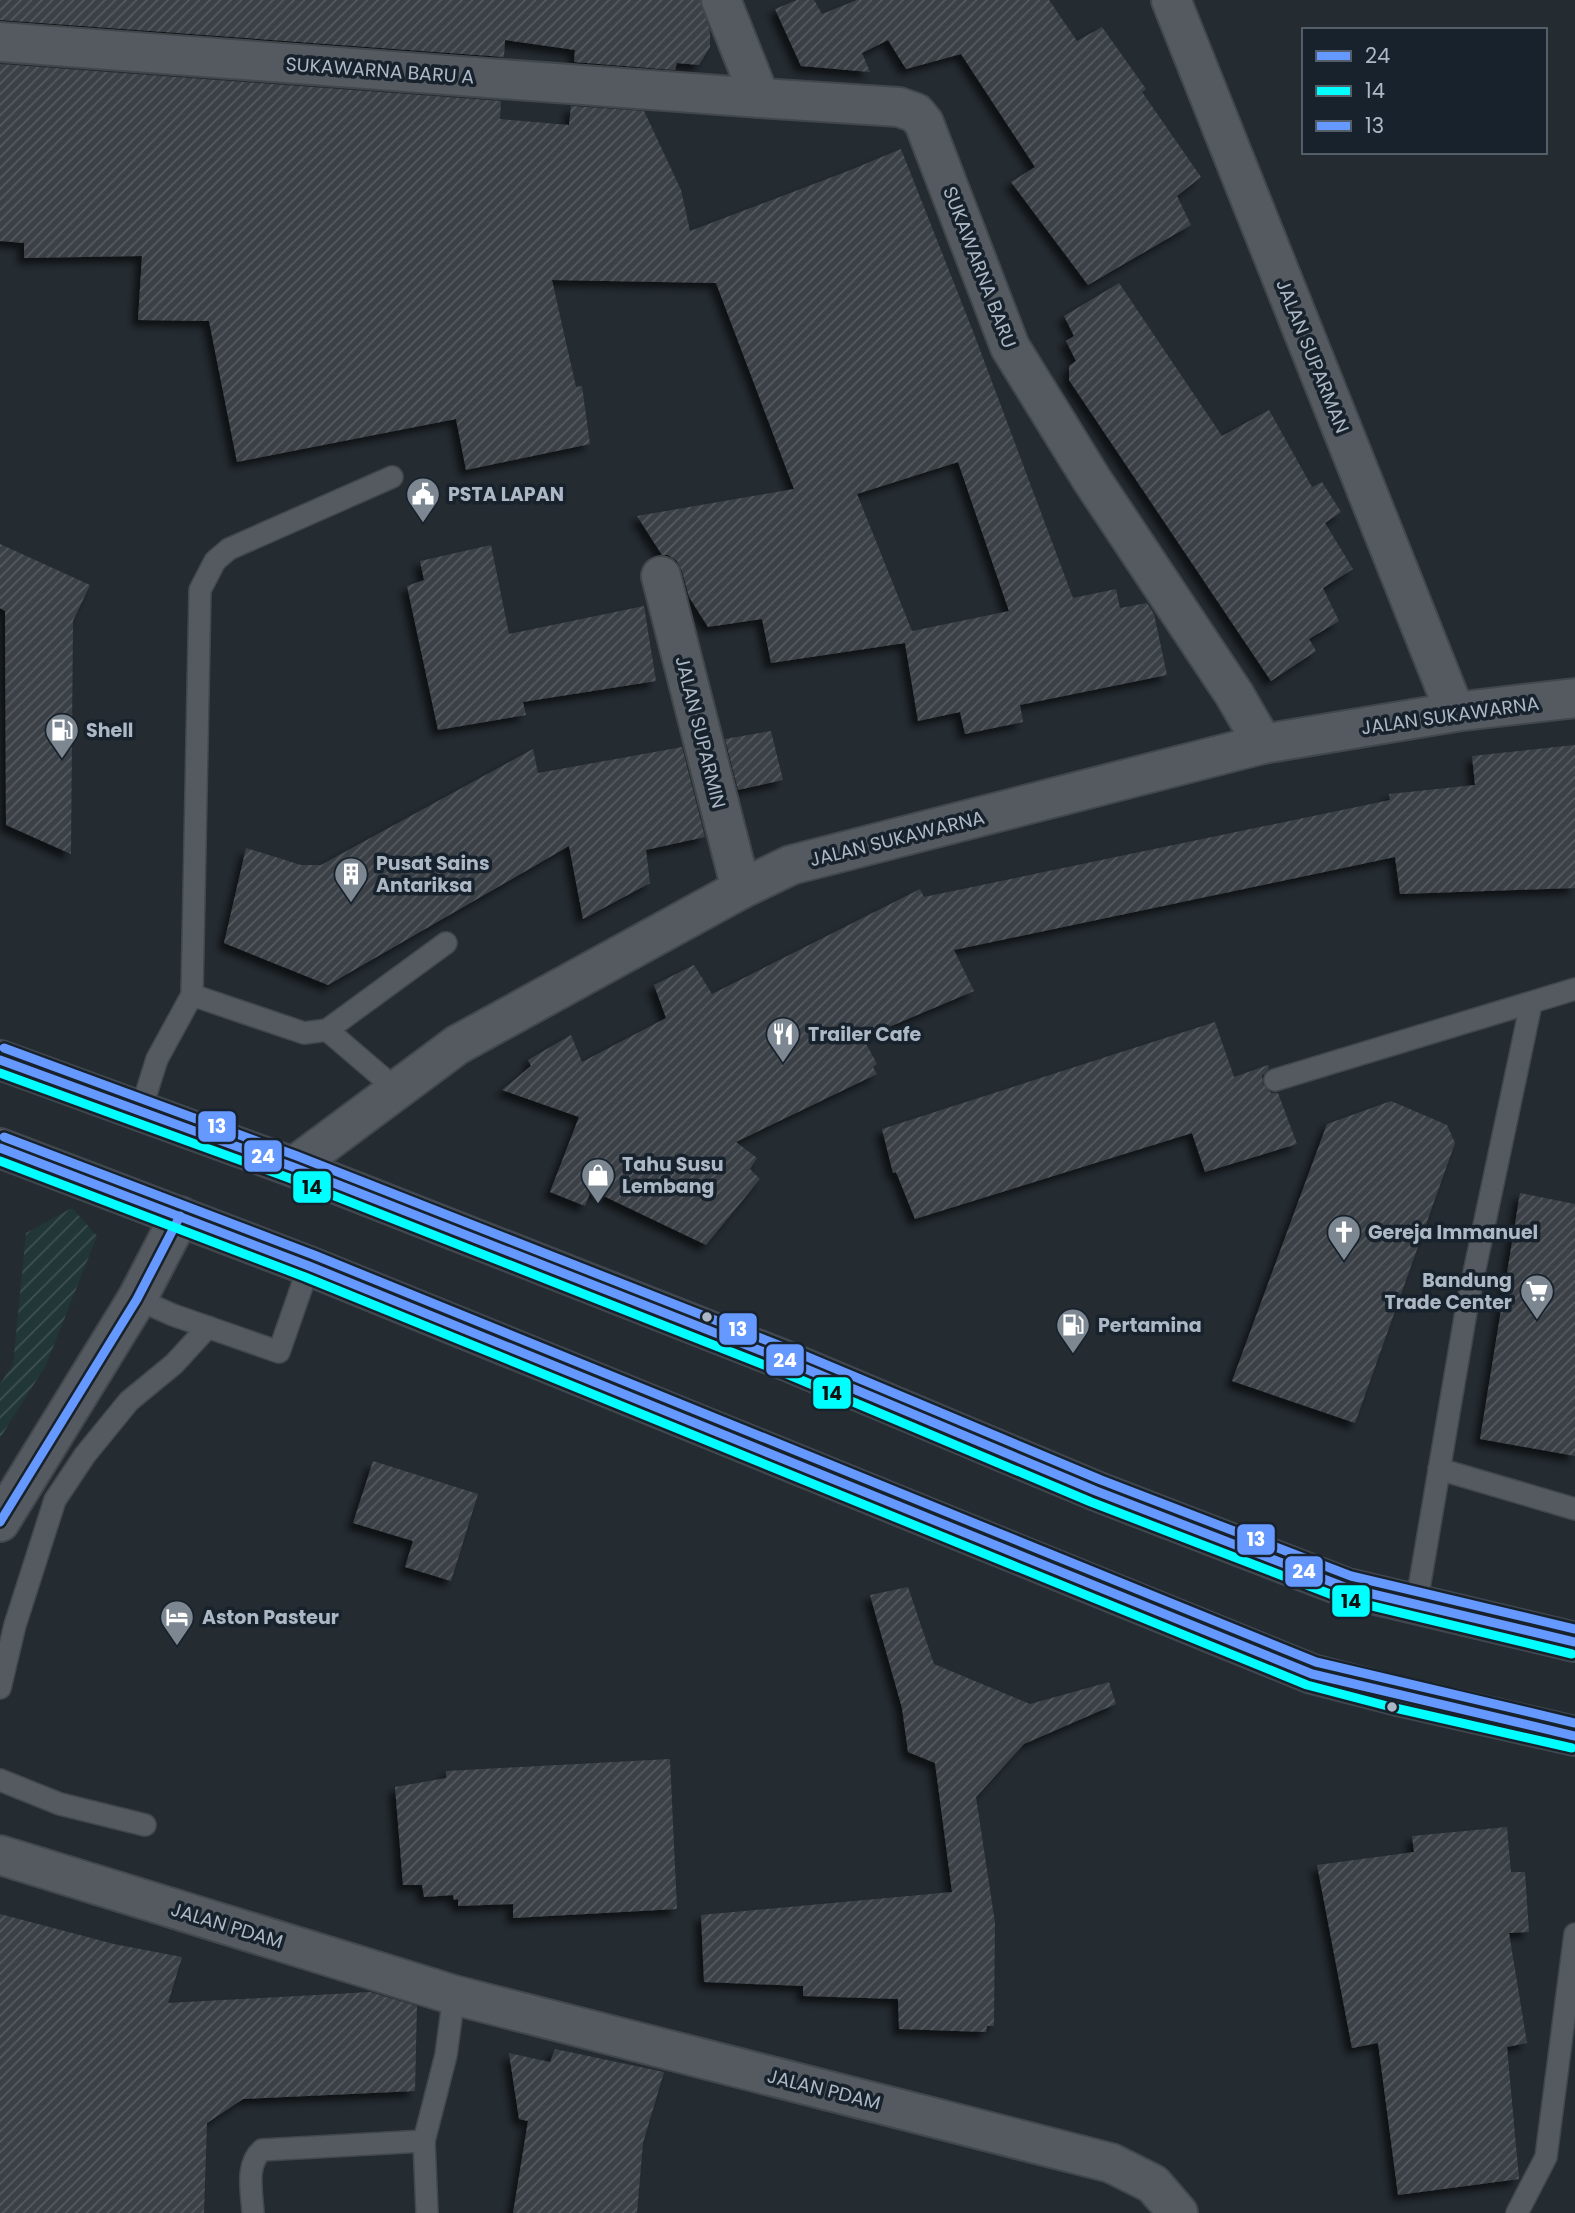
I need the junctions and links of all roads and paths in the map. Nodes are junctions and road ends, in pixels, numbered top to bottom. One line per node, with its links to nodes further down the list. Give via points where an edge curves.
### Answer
1 (722, 0): 4 (street)
2 (1171, 0): 8 (street, JALAN SUPARMAN)
3 (0, 42): 4 (street, SUKAWARNA BARU A)
4 (760, 98): 9 (street, SUKAWARNA BARU, via 899,107 916,113 924,123 1010,347)
5 (393, 477): 13 (lane, via 229,550 215,561 200,590)
6 (661, 576): 10 (street, JALAN SUPARMIN)
7 (1575, 698): 8 (street, JALAN SUKAWARNA)
8 (1455, 712): 9 (street, JALAN SUKAWARNA)
9 (1263, 744): 10 (street, JALAN SUKAWARNA, via 791,865)
10 (741, 889): 18 (street, JALAN SUKAWARNA, via 457,1045)
11 (446, 943): 15 (lane)
12 (1575, 989): 14 (lane)
13 (192, 995): 15 (lane, via 304,1034); 19 (lane, via 157,1059)
14 (1531, 1004): 17 (lane); 26 (lane, via 1467,1306)
15 (327, 1030): 18 (lane)
16 (0, 1060): 19 (highway)
17 (1275, 1080)
18 (397, 1090): 21 (street, JALAN SUKAWARNA)
19 (140, 1113): 21 (highway)
20 (0, 1148): 22 (highway)
21 (293, 1167): 29 (highway, via 787,1361 1109,1496 1347,1588)
22 (180, 1216): 23 (highway); 24 (street)
23 (309, 1266): 25 (lane, via 279,1352); 32 (highway, via 1312,1674)
24 (137, 1299): 25 (lane); 28 (street)
25 (208, 1326): 31 (lane, via 174,1364 129,1401 55,1500)
26 (1440, 1469): 27 (lane); 29 (lane)
27 (1575, 1508)
28 (0, 1522)
29 (1416, 1606): 30 (highway)
30 (1575, 1642)
31 (0, 1688)
32 (1575, 1736)
33 (0, 1780): 34 (lane, via 60,1804)
34 (145, 1825)
35 (0, 1855): 37 (street, JALAN PDAM)
36 (1575, 1934): 42 (lane, via 1546,2157)
37 (454, 1995): 38 (lane, via 446,2054); 41 (street, JALAN PDAM, via 1111,2163 1153,2184)
38 (424, 2141): 39 (lane, via 262,2150 251,2166); 40 (lane)
39 (253, 2213)
40 (427, 2213)
41 (1178, 2213)
42 (1517, 2213)

